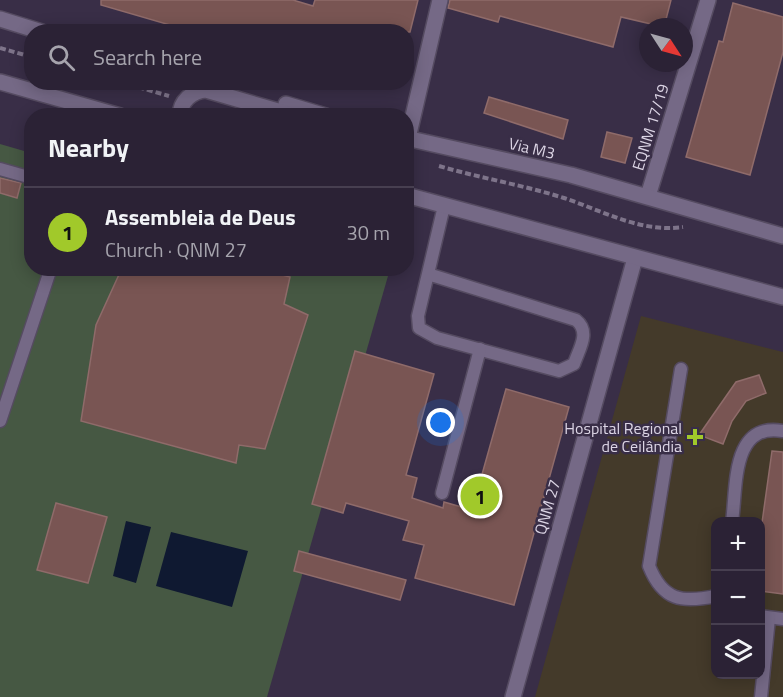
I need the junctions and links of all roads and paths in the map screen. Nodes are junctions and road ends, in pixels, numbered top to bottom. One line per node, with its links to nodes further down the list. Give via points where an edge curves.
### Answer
1 (440, 0): 18 (main road)
2 (708, 0): 23 (main road, EQNM 17/19)
3 (0, 19): 4 (main road)
4 (24, 26)
5 (0, 48): 6 (path)
6 (24, 55)
7 (0, 82): 8 (main road)
8 (24, 90)
9 (24, 90): 14 (main road)
10 (140, 90): 15 (path)
11 (206, 90): 16 (main road)
12 (206, 90): 15 (main road, via 195,91)
13 (240, 90): 17 (main road)
14 (79, 108)
15 (182, 108)
16 (268, 108)
17 (300, 108)
18 (414, 109)
19 (414, 140): 23 (main road, Via M3)
20 (430, 163): 26 (path, via 563,198 615,218)
21 (0, 169): 22 (lane)
22 (24, 176)
23 (648, 196): 27 (main road, Via M3)
24 (414, 197): 25 (main road)
25 (444, 206): 28 (main road); 29 (lane)
26 (667, 229)
27 (783, 236)
28 (635, 258): 31 (main road); 42 (main road, QNM 27)
29 (428, 274): 32 (lane, via 419,328 437,338); 32 (lane, via 576,320 585,333 574,364 559,371)
30 (48, 276): 34 (lane)
31 (783, 297)
32 (480, 349): 36 (lane)
33 (681, 369): 38 (lane, via 649,566 654,578 676,598 689,601)
34 (0, 422)
35 (783, 431): 37 (lane, via 758,432 748,439 741,455)
36 (442, 493)
37 (733, 517)
38 (711, 597)
39 (765, 617): 40 (lane)
40 (783, 619)
41 (765, 625): 43 (lane)
42 (513, 697)
43 (761, 697)

